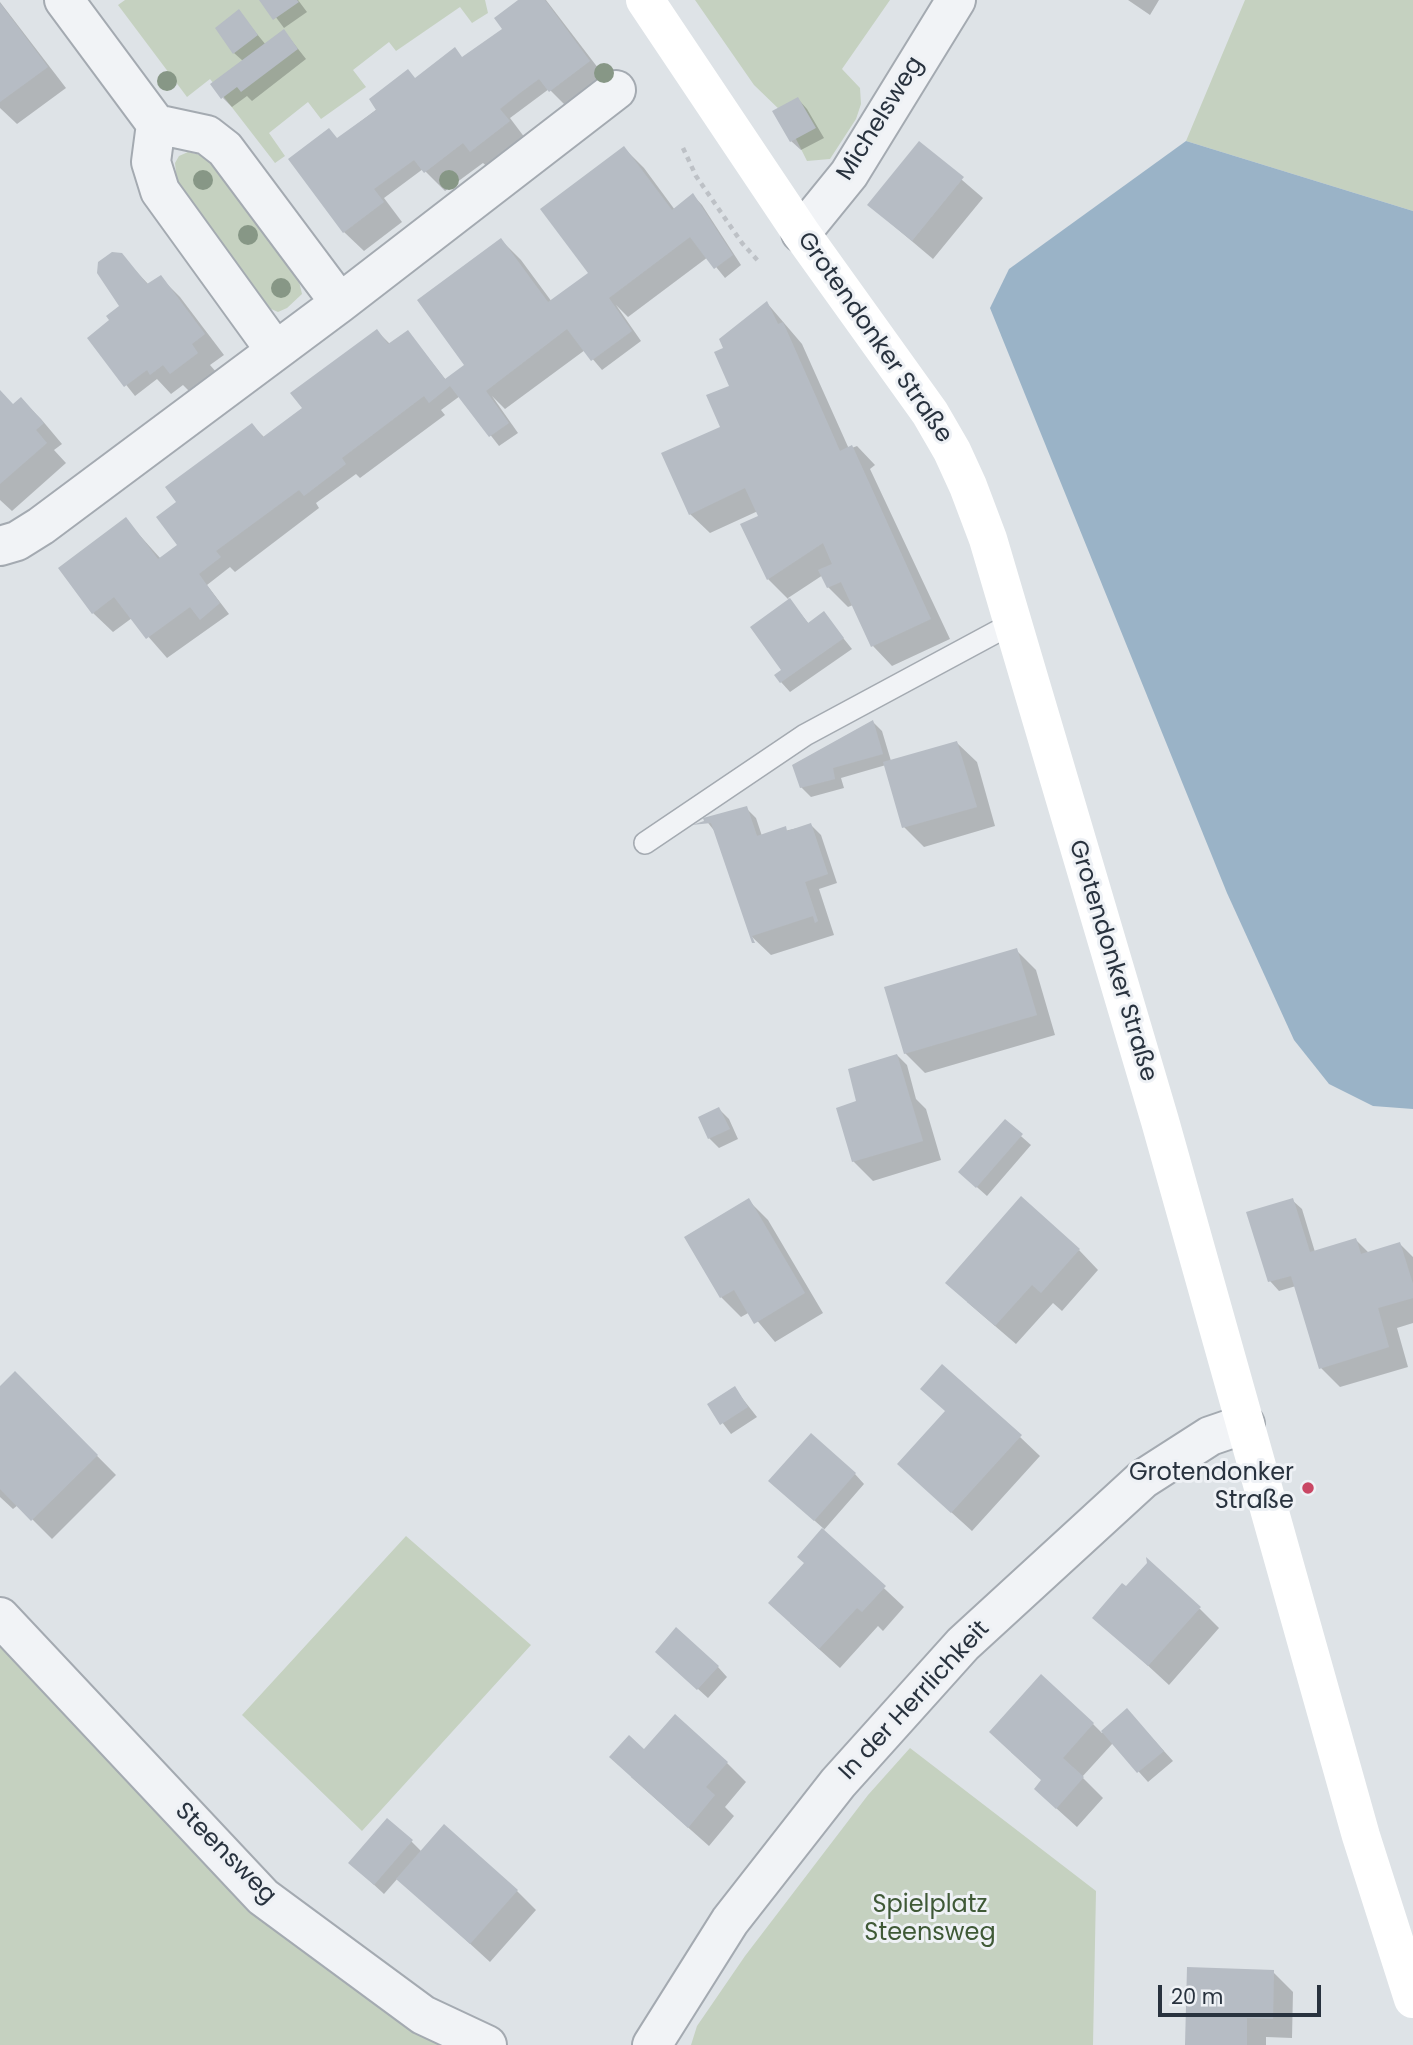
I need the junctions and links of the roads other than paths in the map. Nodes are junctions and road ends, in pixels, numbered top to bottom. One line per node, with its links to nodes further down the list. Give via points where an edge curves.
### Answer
1 (64, 0): 5 (street)
2 (645, 0): 6 (main road, Grotendonker Straße)
3 (956, 0): 6 (street, Michelsweg, via 849,174)
4 (616, 90): 7 (street)
5 (156, 124): 7 (street, via 207,135 225,149); 8 (street, via 151,162 160,191)
6 (801, 233): 10 (main road, Grotendonker Straße, via 953,451 988,539)
7 (340, 303): 8 (street)
8 (275, 350): 9 (street, via 41,526)
9 (0, 546)
10 (1013, 623): 11 (lane, via 805,735); 12 (main road, Grotendonker Straße)
11 (645, 843)
12 (1245, 1424): 14 (main road, Grotendonker Straße, via 1361,1836); 16 (street, In der Herrlichkeit, via 1210,1436 1143,1479 963,1644 838,1783 730,1921)
13 (0, 1617): 15 (street, Steensweg, via 263,1897 423,2015)
14 (1413, 1999)
15 (487, 2045)
16 (652, 2045)

